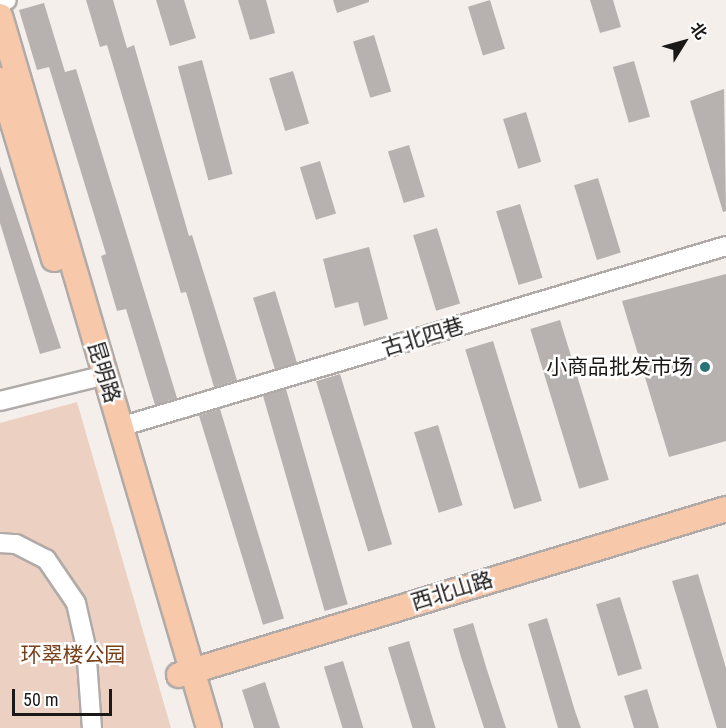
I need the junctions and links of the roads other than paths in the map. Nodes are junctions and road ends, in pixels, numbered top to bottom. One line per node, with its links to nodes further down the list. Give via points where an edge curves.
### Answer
1 (7, 0): 2 (street)
2 (0, 2)
3 (0, 16): 6 (main road, 昆明路)
4 (0, 80): 6 (main road, 昆明路)
5 (726, 246): 8 (street, 古北四巷)
6 (97, 377): 7 (street); 8 (main road, 昆明路); 11 (main road, 昆明路)
7 (0, 401)
8 (120, 427): 11 (main road, 昆明路)
9 (726, 509): 11 (main road, 西北山路)
10 (0, 543): 12 (street, via 16,544 46,559 76,603 87,647)
11 (185, 672): 13 (main road, 昆明路); 14 (main road, 昆明路)
12 (92, 728)
13 (193, 728)
14 (209, 728)

